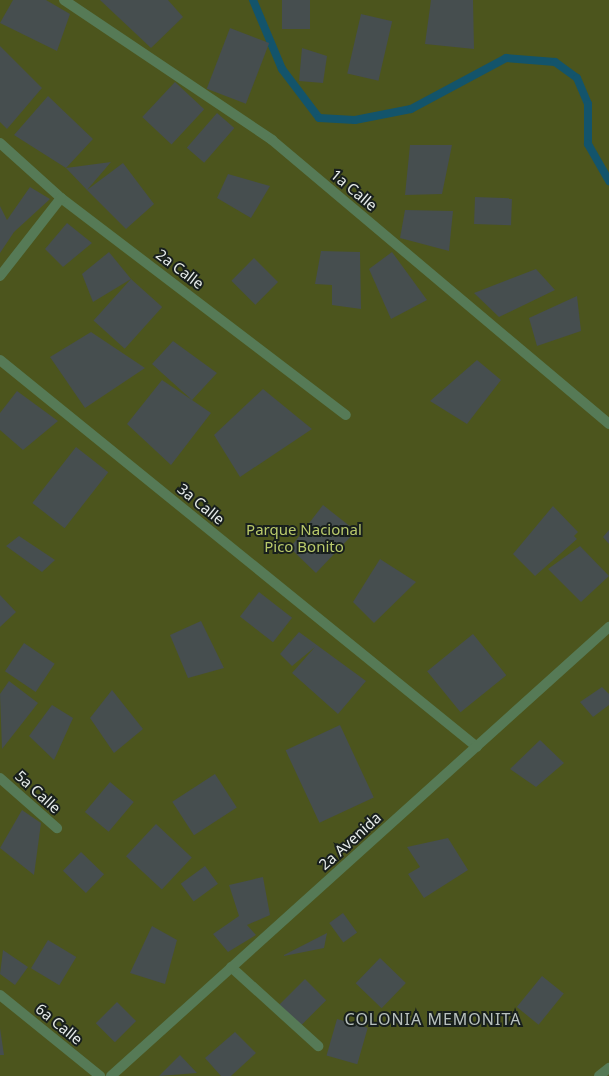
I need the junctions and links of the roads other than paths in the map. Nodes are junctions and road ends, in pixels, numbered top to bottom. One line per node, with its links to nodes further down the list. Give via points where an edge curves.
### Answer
1 (64, 0): 7 (street, 1a Calle, via 272,140)
2 (0, 143): 3 (street, 2a Calle)
3 (61, 198): 4 (street); 6 (street, 2a Calle)
4 (0, 276)
5 (0, 360): 9 (street, 3a Calle)
6 (346, 415)
7 (609, 424)
8 (609, 627): 9 (street, 2a Avenida)
9 (477, 747): 12 (street, 2a Avenida)
10 (0, 778): 11 (street, 5a Calle)
11 (57, 828)
12 (231, 967): 14 (street); 17 (street, 2a Avenida)
13 (0, 995): 16 (street, 6a Calle)
14 (318, 1046)
15 (609, 1068): 18 (street)
16 (100, 1076)
17 (111, 1076)
18 (599, 1076)

